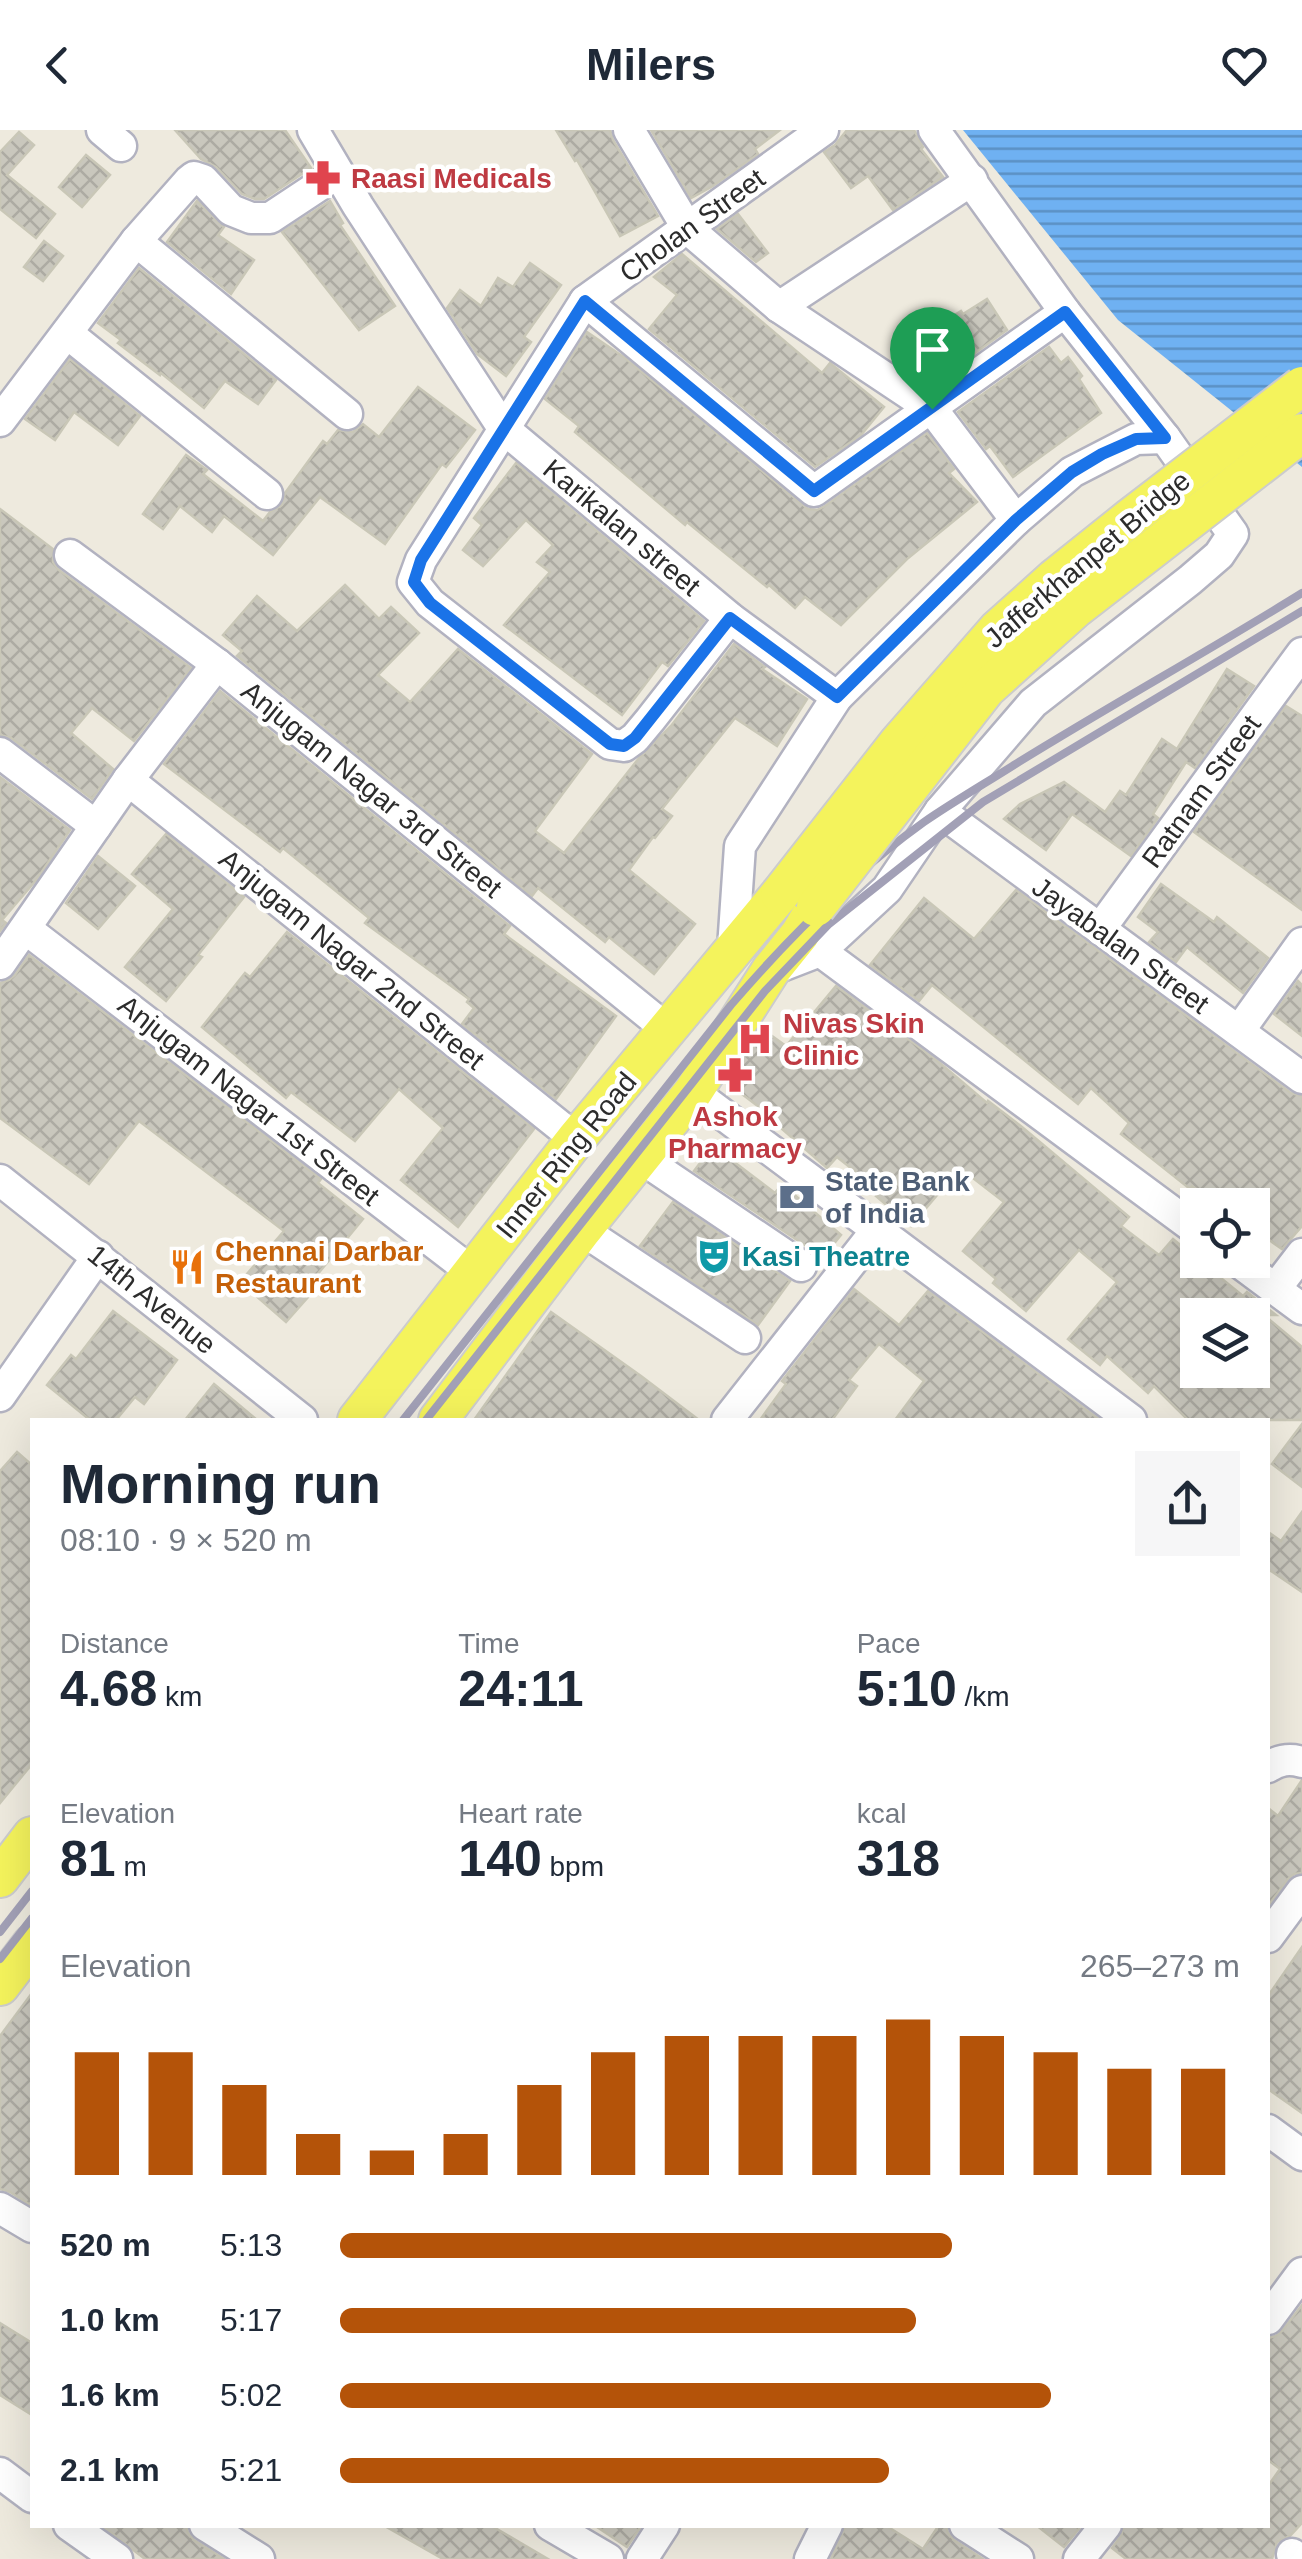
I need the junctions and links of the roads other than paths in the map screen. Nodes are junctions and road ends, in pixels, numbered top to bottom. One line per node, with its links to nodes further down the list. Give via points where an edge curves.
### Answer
1 (313, 130): 5 (street, Karikalan street)
2 (629, 130): 7 (street)
3 (823, 130): 7 (street, Cholan Street)
4 (934, 130): 6 (street)
5 (338, 173): 8 (street, via 270,218 232,210 194,177); 17 (street, Karikalan street)
6 (972, 180): 10 (street); 11 (street)
7 (688, 228): 9 (street, Cholan Street); 10 (street)
8 (136, 241): 12 (street); 15 (street)
9 (585, 301): 14 (street, via 814,491); 17 (street, Cholan Street)
10 (779, 307): 14 (street)
11 (1065, 312): 14 (street); 19 (street)
12 (67, 333): 16 (street); 20 (street)
13 (1302, 386): 31 (main road, Jafferkhanpet Bridge, bridge, via 997,630 898,742)
14 (932, 409): 21 (street)
15 (347, 414)
16 (0, 421)
17 (503, 428): 23 (street, Karikalan street); 23 (street, Cholan Street, via 421,560 414,582 430,603 610,744 624,746)
18 (1302, 433): 38 (main road, Jafferkhanpet Bridge, bridge, via 1075,608 986,689)
19 (1165, 438): 21 (street, via 1136,439 1102,454); 29 (street, via 1233,534 1190,580 1033,703)
20 (267, 494)
21 (1016, 520): 26 (street)
22 (70, 555): 25 (street, Anjugam Nagar 3rd Street)
23 (730, 618): 26 (street, Karikalan street)
24 (1302, 653): 33 (street, Ratnam Street)
25 (218, 664): 28 (street); 39 (street, Anjugam Nagar 3rd Street)
26 (837, 697): 35 (street, via 740,846)
27 (0, 753): 30 (street)
28 (128, 780): 30 (street); 43 (street, Anjugam Nagar 2nd Street)
29 (940, 812): 33 (street, Jayabalan Street); 36 (street, via 887,890)
30 (96, 826): 32 (street)
31 (780, 894): 35 (main road, Inner Ring Road)
32 (26, 929): 37 (street); 52 (street, Anjugam Nagar 1st Street)
33 (1100, 929): 40 (street, Jayabalan Street)
34 (1302, 943): 40 (street)
35 (733, 948): 39 (main road, Inner Ring Road)
36 (820, 952): 38 (street); 46 (street)
37 (0, 964)
38 (770, 970): 42 (main road)
39 (668, 1030): 43 (main road, Inner Ring Road)
40 (1238, 1031): 41 (street, Jayabalan Street)
41 (1302, 1078)
42 (693, 1092): 44 (main road); 48 (street)
43 (576, 1139): 52 (main road, Inner Ring Road)
44 (641, 1158): 47 (main road); 51 (street)
45 (0, 1180): 50 (street, 14th Avenue)
46 (1180, 1218)
47 (582, 1230): 56 (street); 60 (main road)
48 (876, 1231): 61 (street); 62 (street)
49 (1302, 1254): 54 (street)
50 (98, 1256): 57 (street); 58 (street, 14th Avenue)
51 (801, 1266)
52 (472, 1272): 59 (main road, Inner Ring Road)
53 (1260, 1278): 54 (street)
54 (1275, 1289): 55 (street)
55 (1302, 1308)
56 (745, 1338)
57 (0, 1396)
58 (300, 1418)
59 (359, 1418)
60 (440, 1418)
61 (729, 1418)
62 (1127, 1418)
63 (1302, 1762): 64 (street)
64 (1270, 1766)
65 (30, 1839): 66 (main road)
66 (0, 1878)
67 (1302, 1891): 68 (street)
68 (1270, 1934)
69 (30, 1947): 70 (main road)
70 (0, 1986)
71 (1270, 2132): 72 (street)
72 (1302, 2156)
73 (0, 2208): 74 (street)
74 (30, 2226)
75 (1302, 2274): 76 (street)
76 (1270, 2315)
77 (0, 2473): 78 (street)
78 (30, 2496)
79 (75, 2528): 86 (street)
80 (209, 2528): 87 (street)
81 (555, 2528): 88 (street)
82 (662, 2528): 89 (street)
83 (826, 2528): 90 (street)
84 (970, 2528): 91 (street)
85 (1104, 2528): 92 (street)
86 (105, 2542)
87 (259, 2559)
88 (608, 2559)
89 (642, 2559)
90 (810, 2559)
91 (1018, 2559)
92 (1079, 2559)

